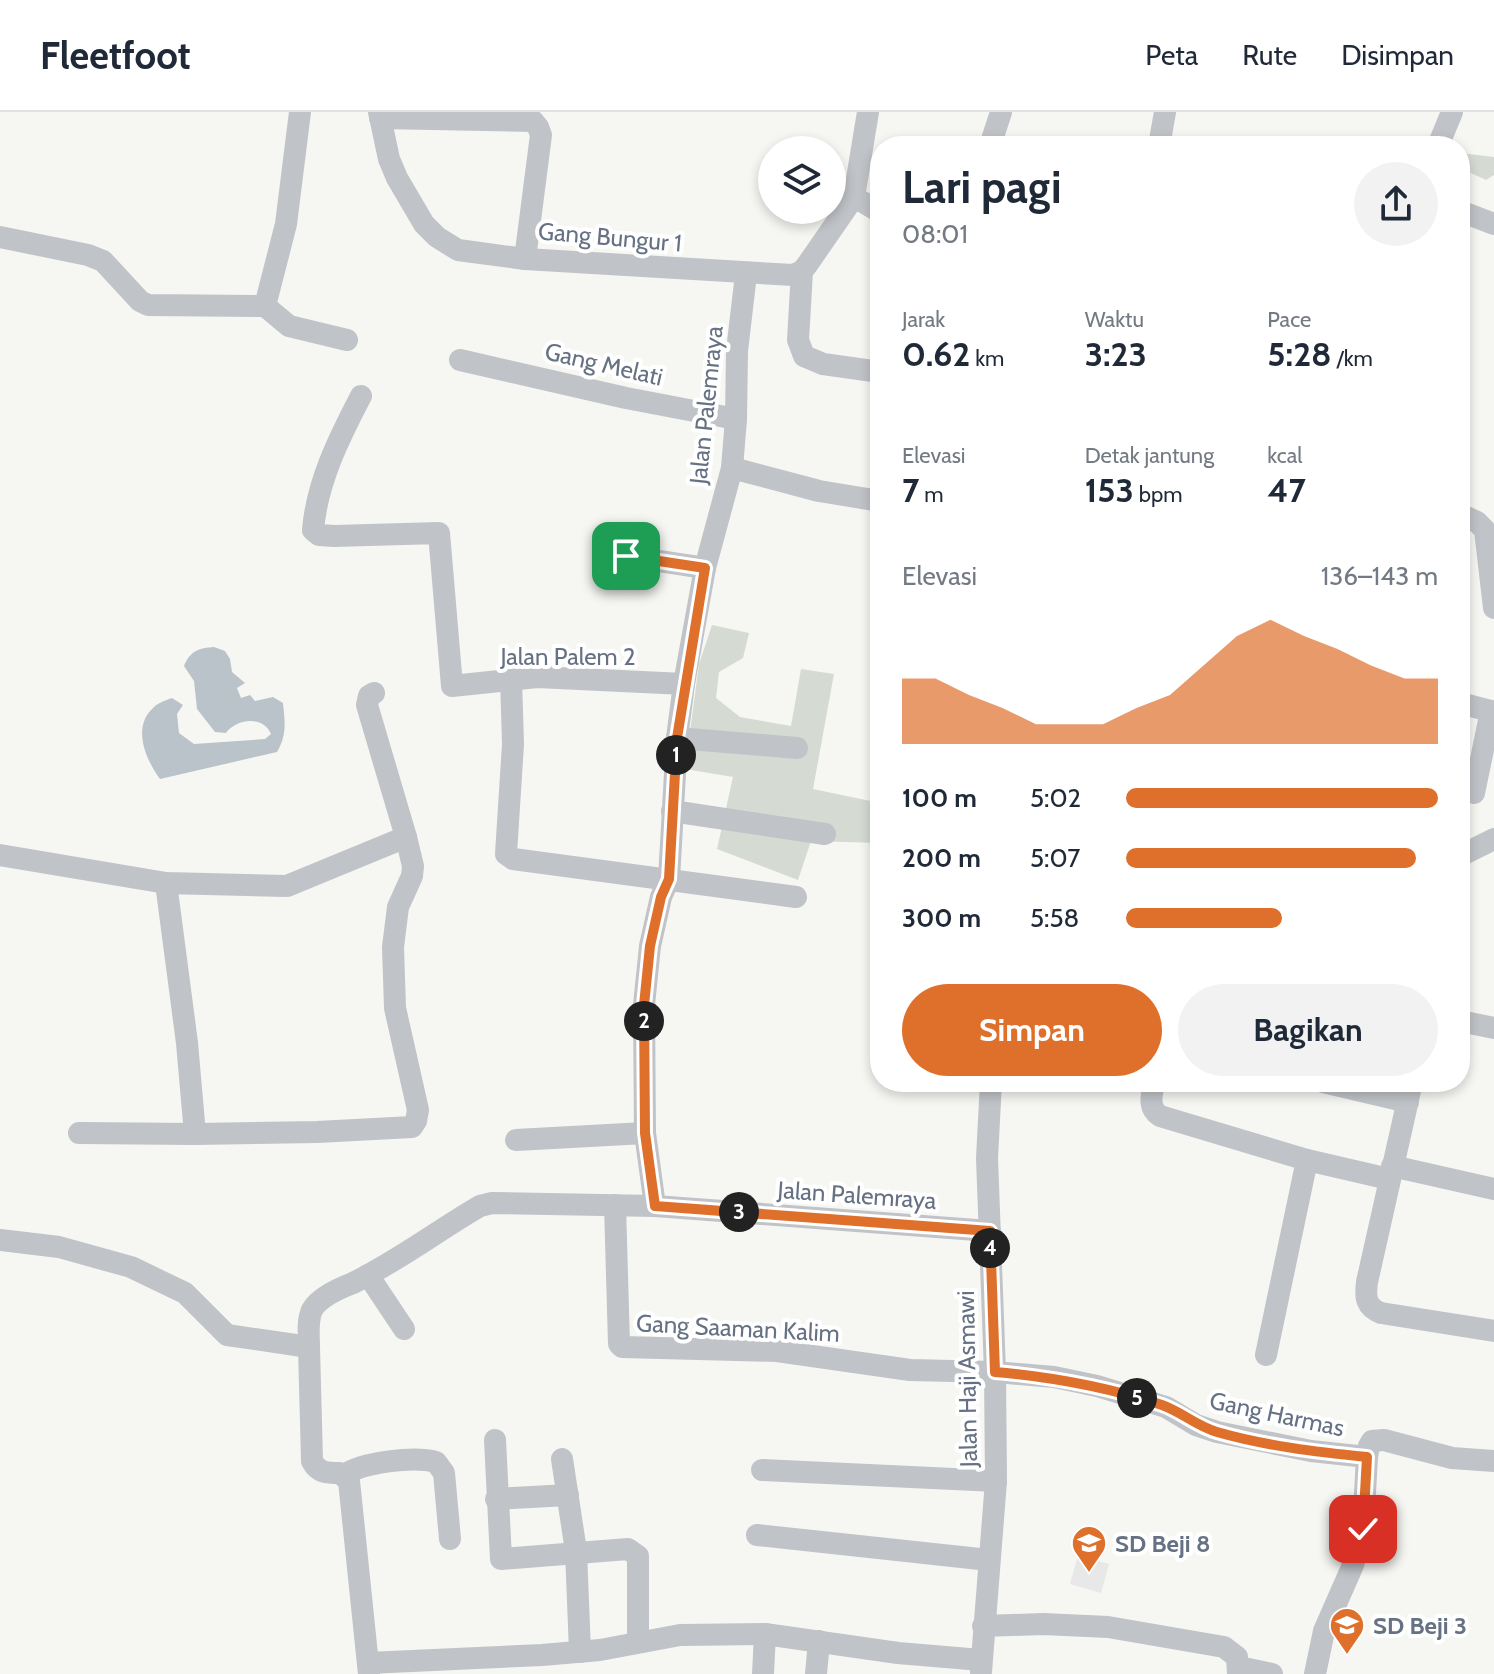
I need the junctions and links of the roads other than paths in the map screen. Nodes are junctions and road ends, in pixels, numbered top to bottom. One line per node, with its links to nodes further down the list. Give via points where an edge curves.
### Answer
1 (300, 112): 18 (street, via 291,194)
2 (868, 112): 10 (street)
3 (1001, 112): 7 (street)
4 (1165, 112): 8 (street)
5 (1452, 112): 9 (street)
6 (379, 115): 15 (street, via 397,178 437,237 458,250); 15 (street, Gang Bungur 1, via 533,121 541,135)
7 (993, 136)
8 (1161, 136)
9 (1442, 136)
10 (854, 197): 11 (street); 16 (street)
11 (870, 206)
12 (1470, 215): 13 (street)
13 (1494, 224)
14 (0, 237): 18 (street, via 103,261 148,305)
15 (525, 259): 17 (street, Gang Bungur 1)
16 (802, 271): 17 (street, Gang Bungur 1); 21 (street, via 798,340 804,356)
17 (746, 274): 23 (street, Jalan Palemraya)
18 (265, 306): 19 (street, via 289,326)
19 (347, 340)
20 (460, 360): 23 (street, Gang Melati)
21 (870, 371)
22 (361, 396): 30 (street, Jalan Palem 2, via 335,445 313,530 334,536 439,533 452,686)
23 (736, 419): 24 (street, Jalan Palemraya)
24 (732, 468): 25 (street); 28 (street, Jalan Palemraya)
25 (870, 499)
26 (1470, 519): 29 (street, via 1485,530)
27 (626, 556): 28 (street)
28 (705, 568): 31 (street, Jalan Palemraya)
29 (1494, 608)
30 (511, 679): 31 (street, Jalan Palem 2); 44 (street, via 506,854)
31 (684, 684): 35 (street, Jalan Palemraya)
32 (374, 693): 40 (street, via 367,705)
33 (1470, 706): 34 (street)
34 (1492, 712): 37 (street)
35 (677, 738): 36 (street); 38 (street, Jalan Palemraya)
36 (797, 748)
37 (1474, 793)
38 (672, 811): 39 (street); 44 (street, Jalan Palemraya)
39 (825, 834)
40 (406, 837): 45 (street, via 287,886); 54 (street, via 412,876 398,907 393,947 395,1008 418,1110 412,1127)
41 (1494, 839): 42 (street)
42 (1470, 851)
43 (4, 856): 45 (street)
44 (669, 879): 46 (street); 53 (street, Jalan Palemraya, via 646,973)
45 (166, 883): 54 (street)
46 (796, 897)
47 (1470, 1023): 48 (street)
48 (1494, 1028)
49 (990, 1092): 61 (street, Jalan Haji Asmawi)
50 (1152, 1092): 56 (street, via 1154,1112 1160,1116)
51 (1410, 1092): 57 (street)
52 (79, 1133): 54 (street)
53 (645, 1133): 55 (street); 60 (street, Jalan Palemraya)
54 (195, 1134)
55 (516, 1140)
56 (1307, 1160): 57 (street); 67 (street)
57 (1390, 1172): 58 (street); 65 (street, via 1367,1303 1381,1313)
58 (1494, 1189)
59 (615, 1205): 60 (street); 63 (street, via 492,1203); 68 (street, Gang Saaman Kalim, via 622,1347 777,1351 910,1370)
60 (655, 1206): 61 (street, Jalan Palemraya)
61 (990, 1231): 68 (street, Jalan Haji Asmawi)
62 (0, 1240): 66 (street, via 59,1247 131,1267 185,1293 227,1335)
63 (368, 1275): 64 (street); 66 (street, via 313,1310)
64 (404, 1329)
65 (1494, 1331)
66 (309, 1347): 74 (street, via 312,1461 325,1473)
67 (1266, 1355)
68 (995, 1372): 70 (street, Gang Harmas, via 1097,1386 1166,1407 1217,1432); 75 (street, Jalan Haji Asmawi)
69 (495, 1440): 77 (street)
70 (1367, 1457): 72 (street, Gang Harmas, via 1372,1441 1384,1440 1452,1458); 93 (street, via 1363,1529 1324,1631)
71 (562, 1459): 76 (street)
72 (1494, 1461)
73 (762, 1470): 75 (street)
74 (344, 1475): 79 (street, via 373,1464 436,1462 444,1473); 88 (street, via 349,1481)
75 (996, 1481): 81 (street, Jalan Haji Asmawi)
76 (568, 1495): 77 (street); 80 (street)
77 (496, 1499): 80 (street, via 501,1559)
78 (757, 1535): 81 (street)
79 (450, 1539)
80 (576, 1551): 85 (street, via 628,1549 638,1556); 86 (street)
81 (989, 1560): 82 (street, Jalan Haji Asmawi)
82 (983, 1626): 87 (street, Jalan Haji Asmawi); 89 (street, via 1058,1624 1139,1632 1224,1647 1237,1657)
83 (765, 1634): 84 (street); 85 (street, via 680,1635); 90 (street)
84 (819, 1641): 87 (street); 91 (street)
85 (638, 1642): 86 (street)
86 (580, 1652): 88 (street)
87 (981, 1667)
88 (369, 1669)
89 (1238, 1671): 92 (street)
90 (763, 1674)
91 (816, 1674)
92 (1272, 1674)
93 (1315, 1674)

